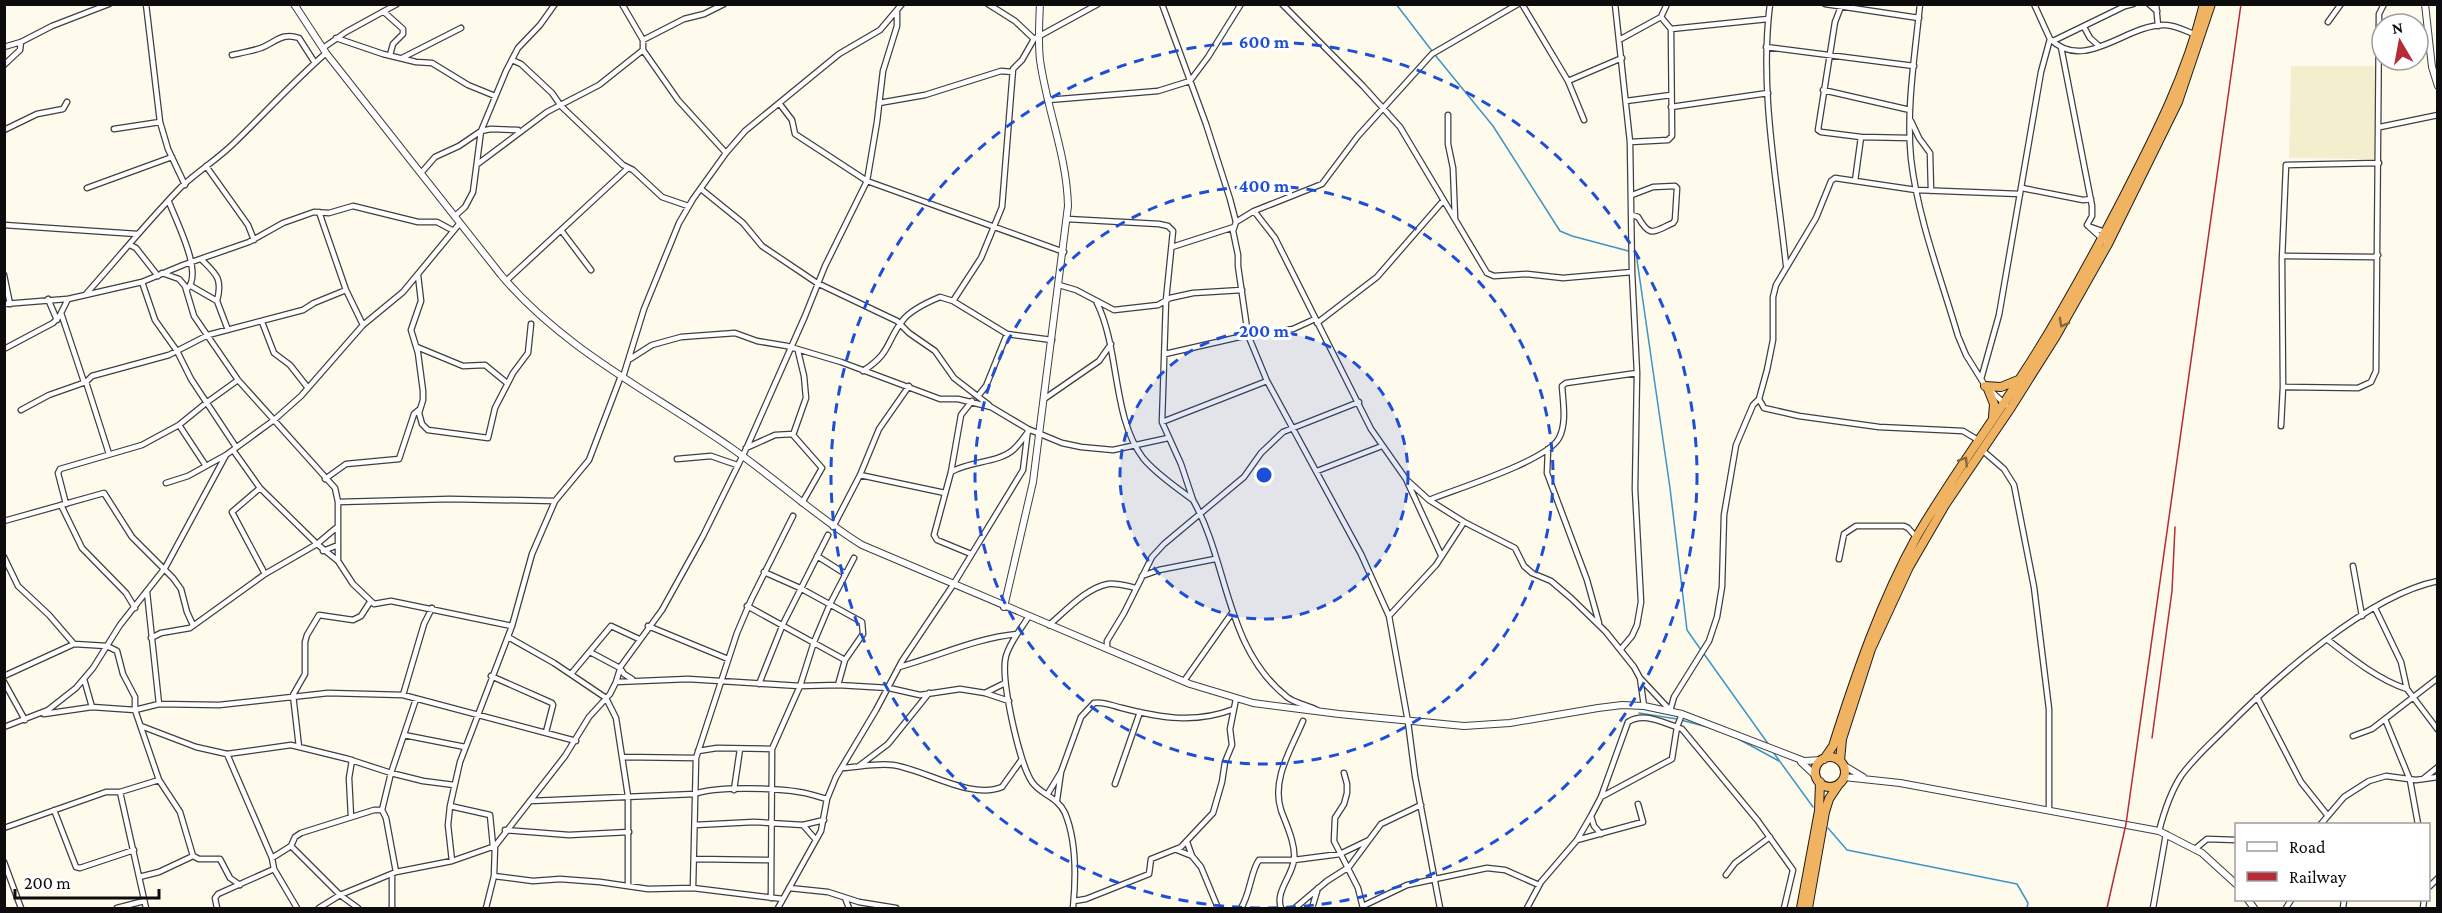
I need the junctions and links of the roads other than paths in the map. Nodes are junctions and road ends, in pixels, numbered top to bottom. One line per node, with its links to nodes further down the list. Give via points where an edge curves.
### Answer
1 (109, 4): 51 (street)
2 (146, 4): 88 (street)
3 (294, 4): 56 (street)
4 (397, 4): 34 (street)
5 (555, 4): 63 (street)
6 (622, 4): 48 (street)
7 (724, 4): 48 (street)
8 (902, 4): 32 (street)
9 (988, 4): 47 (street)
10 (1040, 4): 47 (street)
11 (1098, 4): 47 (street)
12 (1162, 4): 68 (street)
13 (1241, 4): 68 (street)
14 (1282, 4): 81 (street)
15 (1518, 4): 81 (street, via 1432,54)
16 (1522, 4): 69 (street)
17 (1615, 4): 49 (street)
18 (1667, 4): 35 (street)
19 (1770, 4): 37 (street)
20 (1825, 4): 31 (street)
21 (1920, 4): 36 (street)
22 (2034, 4): 50 (street)
23 (2133, 4): 40 (street)
24 (2149, 4): 33 (street)
25 (2156, 4): 33 (street)
26 (2204, 4): 44 (highway)
27 (2211, 4): 131 (highway, via 2178,102)
28 (2341, 4): 38 (street)
29 (2384, 4): 89 (street, via 2379,14)
30 (2425, 4): 70 (street)
31 (1841, 6): 36 (street); 58 (street)
32 (897, 11): 43 (street); 46 (street)
33 (2157, 11): 39 (street)
34 (384, 12): 45 (street); 60 (street, via 403,28)
35 (1662, 17): 42 (street); 49 (street)
36 (1919, 18): 66 (street)
37 (1768, 19): 42 (street); 54 (street)
38 (2328, 22)
39 (2158, 26): 44 (street, via 2175,27); 52 (street)
40 (2084, 27): 50 (street); 52 (street)
41 (461, 28): 61 (street)
42 (1671, 29): 73 (street)
43 (880, 30): 46 (street); 78 (street, via 849,47)
44 (2196, 36): 131 (highway, via 2164,120)
45 (336, 38): 56 (street); 60 (street)
46 (892, 38): 79 (street, via 882,71)
47 (1036, 38): 67 (street); 75 (street)
48 (643, 40): 57 (street)
49 (1619, 40): 62 (street)
50 (2051, 40): 55 (street); 108 (street, via 2041,72)
51 (21, 42): 53 (street); 65 (street, via 20,50)
52 (2099, 46): 55 (street, via 2078,51)
53 (4, 47)
54 (1766, 47): 58 (street); 72 (street)
55 (2061, 47): 114 (street)
56 (325, 50): 64 (street); 103 (street)
57 (643, 50): 80 (street, via 599,85); 97 (street, via 678,100)
58 (1829, 54): 66 (street); 71 (street)
59 (232, 55): 64 (street, via 261,48 288,35 299,38)
60 (390, 55): 61 (street)
61 (402, 58): 74 (street, via 432,63)
62 (1622, 58): 69 (street); 76 (street)
63 (512, 60): 74 (street); 80 (street, via 552,93)
64 (315, 63): 101 (street)
65 (4, 65)
66 (1914, 66): 83 (street)
67 (1012, 72): 79 (street, via 1001,71 925,95); 127 (street, via 1005,192)
68 (1190, 81): 75 (street, via 1158,90); 126 (street)
69 (1568, 81): 87 (street)
70 (2438, 86)
71 (1823, 90): 83 (street); 94 (street, via 1818,130)
72 (1768, 93): 82 (street); 140 (street)
73 (1671, 95): 76 (street); 82 (street)
74 (495, 96): 93 (street)
75 (1048, 100): 123 (street, via 1066,176)
76 (1626, 101): 96 (street)
77 (67, 102): 91 (street, via 63,109 31,116)
78 (779, 103): 97 (street); 104 (street, via 792,120 795,134)
79 (879, 103): 104 (street)
80 (561, 106): 92 (street); 102 (street)
81 (1384, 107): 115 (street); 119 (street, via 1322,184)
82 (1671, 107): 96 (street, via 1670,138)
83 (1910, 110): 86 (street)
84 (1448, 115): 122 (street)
85 (2438, 115): 89 (street)
86 (1910, 118): 95 (street); 111 (street, via 1930,153)
87 (1584, 120)
88 (160, 122): 90 (street); 98 (street)
89 (2380, 127): 100 (street)
90 (114, 129)
91 (4, 130)
92 (519, 130): 93 (street); 99 (street)
93 (481, 131): 99 (street); 103 (street, via 435,157)
94 (1861, 137): 95 (street); 105 (street)
95 (1910, 138): 110 (street)
96 (1630, 142): 113 (street)
97 (726, 153): 109 (street)
98 (172, 157): 106 (street); 107 (street)
99 (478, 163): 121 (street, via 470,199)
100 (2379, 164): 136 (street); 137 (street, via 2286,165)
101 (206, 166): 106 (street); 132 (street, via 248,225)
102 (628, 168): 117 (street, via 662,197); 129 (street)
103 (421, 172): 121 (street)
104 (867, 181): 127 (street); 148 (street)
105 (1855, 181): 110 (street); 140 (street, via 1833,179 1808,233)
106 (185, 184): 116 (street)
107 (87, 188)
108 (2022, 188): 112 (street); 114 (street)
109 (700, 189): 117 (street); 148 (street, via 729,211 762,246)
110 (1916, 190): 111 (street); 191 (street, via 1958,336)
111 (1931, 191): 112 (street)
112 (2020, 194): 191 (street)
113 (1632, 195): 120 (street); 120 (street, via 1653,187 1677,188 1673,223 1648,232)
114 (2091, 199): 131 (street, via 2093,212 2088,226)
115 (1443, 201): 122 (street); 165 (street, via 1377,277)
116 (169, 202): 130 (street); 139 (street)
117 (688, 206): 182 (street, via 644,309)
118 (318, 212): 128 (street, via 353,206 418,222 437,222); 132 (street, via 284,223); 151 (street)
119 (1254, 212): 126 (street); 165 (street, via 1275,238)
120 (1632, 215): 142 (street)
121 (455, 216): 124 (street)
122 (1455, 218): 142 (street, via 1490,275 1563,278)
123 (1067, 219): 134 (street, via 1165,225 1173,231); 135 (street)
124 (460, 223): 128 (street); 146 (street)
125 (4, 225): 130 (street)
126 (1235, 225): 134 (street); 152 (street)
127 (995, 228): 135 (street); 158 (street, via 973,273)
128 (452, 230): 145 (street)
129 (561, 230): 141 (street); 146 (street)
130 (136, 234): 133 (street)
131 (2106, 238): 185 (highway); 201 (highway, one-way to 201, via 2056,336)
132 (254, 240): 138 (street)
133 (130, 245): 143 (street); 153 (street)
134 (1172, 247): 156 (street)
135 (1064, 252): 149 (street)
136 (2378, 255): 137 (street); 193 (street, via 2374,379 2358,388)
137 (2282, 256): 193 (street)
138 (201, 259): 139 (street); 157 (street, via 219,280)
139 (191, 262): 143 (street); 150 (street)
140 (1786, 265): 197 (street, via 1773,297 1773,340)
141 (591, 270)
142 (1632, 272): 184 (street)
143 (160, 274): 147 (street); 150 (street, via 178,279)
144 (4, 275): 160 (street)
145 (418, 275): 169 (street, via 384,311); 176 (street, via 421,301 411,330)
146 (506, 281): 186 (street, via 554,329)
147 (142, 282): 153 (street); 179 (street, via 152,314)
148 (817, 283): 168 (street); 177 (street)
149 (1059, 285): 159 (street); 174 (street)
150 (189, 288): 157 (street); 172 (street, via 191,310)
151 (346, 290): 166 (street, via 303,310); 169 (street)
152 (1242, 290): 156 (street, via 1192,293); 173 (street)
153 (86, 294): 154 (street)
154 (68, 298): 155 (street); 162 (street)
155 (48, 299): 160 (street); 164 (street)
156 (1166, 300): 161 (street, via 1158,305); 181 (street)
157 (217, 301): 170 (street)
158 (953, 301): 168 (street, via 937,298 909,314); 171 (street)
159 (1097, 303): 161 (street); 163 (street)
160 (7, 304)
161 (1112, 310): 163 (street)
162 (61, 313): 164 (street); 189 (street)
163 (1105, 319): 175 (street)
164 (57, 320): 178 (street)
165 (1316, 321): 173 (street); 200 (street)
166 (262, 322): 170 (street); 194 (street, via 274,353 290,365)
167 (531, 324): 190 (street, via 528,353)
168 (901, 324): 183 (street, via 884,355); 195 (street, via 935,351 954,378)
169 (363, 325): 194 (street)
170 (228, 330): 172 (street)
171 (1007, 334): 174 (street); 195 (street, via 986,386)
172 (208, 335): 179 (street); 187 (street)
173 (1248, 336): 181 (street); 188 (street)
174 (1052, 340): 196 (street)
175 (1111, 344): 196 (street, via 1100,361); 216 (street)
176 (417, 347): 190 (street, via 463,366 484,365); 204 (street, via 424,397)
177 (789, 348): 180 (street); 182 (street, via 735,333 684,336 651,345); 219 (street)
178 (4, 349)
179 (177, 351): 189 (street, via 96,375); 198 (street)
180 (798, 351): 183 (street); 213 (street, via 806,398)
181 (1165, 354): 206 (street)
182 (630, 359): 186 (street)
183 (862, 371): 192 (street)
184 (1637, 373): 220 (street, via 1564,384 1560,436); 300 (street, via 1635,489 1641,613 1632,636)
185 (2022, 375): 191 (highway, via 2007,386); 201 (highway)
186 (622, 377): 224 (street); 238 (street, via 589,460)
187 (238, 380): 198 (street); 205 (street)
188 (1267, 381): 206 (street); 210 (street)
189 (85, 382): 203 (street); 222 (street)
190 (507, 382): 204 (street, via 486,439 428,430 422,424)
191 (1985, 385): 201 (street); 207 (highway, via 1994,409)
192 (909, 386): 199 (street, via 940,399); 230 (street, via 879,429)
193 (2283, 387): 209 (street)
194 (308, 388): 205 (street)
195 (978, 396): 199 (street); 202 (street)
196 (1044, 399): 212 (street)
197 (1759, 399): 215 (street, via 1764,408 1799,416 1878,427 1963,431); 338 (street, via 1736,445 1724,515 1717,617 1704,650)
198 (206, 402): 208 (street); 218 (street)
199 (971, 402): 202 (street); 229 (street, via 961,415)
200 (1359, 402): 210 (street); 217 (street)
201 (2007, 406): 207 (highway); 221 (highway)
202 (991, 407): 211 (street)
203 (21, 410)
204 (420, 410): 231 (street, via 414,414 398,460 351,463)
205 (274, 420): 218 (street); 231 (street)
206 (1162, 422): 214 (street)
207 (1990, 424): 215 (highway)
208 (179, 425): 222 (street, via 142,445); 227 (street)
209 (2281, 426)
210 (1293, 427): 228 (street); 242 (street, via 1276,438 1244,477)
211 (1028, 430): 212 (street); 229 (street, via 1006,455); 253 (street, via 1023,470)
212 (1040, 433): 216 (street, via 1081,447 1109,450); 275 (street, via 1033,482)
213 (793, 434): 219 (street, via 775,435); 240 (street, via 822,468)
214 (1168, 438): 216 (street); 236 (street)
215 (1978, 440): 249 (highway, one-way to 215)
216 (1135, 446): 236 (street, via 1152,467)
217 (1382, 446): 228 (street); 232 (street)
218 (234, 448): 223 (street); 234 (street)
219 (746, 448): 224 (street)
220 (1548, 449): 237 (street); 284 (street, via 1547,473)
221 (1982, 450): 368 (highway, via 1924,539 1885,617 1849,714 1840,748); 399 (street, via 2014,485 2034,587 2049,710)
222 (109, 454): 241 (street, via 58,470)
223 (226, 455): 227 (street); 262 (street)
224 (741, 455): 226 (street); 240 (street)
225 (677, 459): 226 (street, via 711,456)
226 (737, 465): 288 (street, via 675,588)
227 (206, 466): 233 (street)
228 (1317, 471): 281 (street)
229 (951, 472): 235 (street)
230 (860, 476): 235 (street); 246 (street)
231 (325, 479): 239 (street, via 335,488)
232 (1406, 479): 237 (street); 254 (street)
233 (166, 483)
234 (260, 488): 250 (street); 265 (street, via 232,512)
235 (945, 493): 253 (street, via 934,537)
236 (1193, 500): 242 (street)
237 (1429, 500): 245 (street)
238 (555, 501): 239 (street); 287 (street, via 532,554)
239 (338, 502): 247 (street)
240 (802, 503): 246 (street)
241 (64, 505): 244 (street); 262 (street, via 104,493 132,537); 276 (street, via 82,548 126,593)
242 (1200, 513): 258 (street); 266 (street, via 1155,553)
243 (793, 516): 263 (street)
244 (4, 521)
245 (1464, 522): 254 (street); 284 (street, via 1515,548 1524,566 1559,587)
246 (832, 527): 268 (street)
247 (336, 528): 250 (street); 251 (street)
248 (828, 535): 255 (street)
249 (1917, 538): 259 (street, via 1904,526 1856,526 1844,534); 366 (highway, via 1865,648 1833,746)
250 (317, 544): 252 (street); 265 (street)
251 (338, 545): 252 (street); 260 (street)
252 (323, 551): 260 (street)
253 (971, 554): 268 (street)
254 (1441, 555): 281 (street)
255 (817, 556): 264 (street); 269 (street)
256 (4, 557): 297 (street, via 18,586)
257 (854, 558): 264 (street)
258 (1215, 559): 266 (street); 279 (street)
259 (1839, 559)
260 (338, 561): 272 (street)
261 (2353, 566): 282 (street)
262 (165, 568): 271 (street); 285 (street, via 181,589)
263 (764, 572): 269 (street); 274 (street)
264 (844, 573): 273 (street)
265 (265, 574): 285 (street)
266 (1142, 576): 270 (street)
267 (2438, 581): 278 (street)
268 (953, 585): 275 (street); 304 (street)
269 (800, 588): 273 (street); 283 (street)
270 (1136, 588): 286 (street, via 1111,584 1099,587); 299 (street, via 1107,641)
271 (147, 592): 276 (street); 289 (street)
272 (370, 602): 277 (street, via 377,605 391,601); 326 (street, via 361,616 353,620 317,616 305,642 305,674)
273 (830, 604): 296 (street); 303 (street, via 859,619 864,626 863,634)
274 (747, 606): 283 (street); 302 (street)
275 (1004, 606): 280 (street)
276 (135, 608): 298 (street)
277 (432, 608): 287 (street); 325 (street)
278 (2375, 608): 282 (street); 322 (street, via 2401,662)
279 (1232, 613): 314 (street); 340 (street, via 1261,672 1289,699)
280 (1029, 616): 286 (street); 291 (street)
281 (1389, 616): 347 (street)
282 (2362, 616): 295 (street)
283 (783, 624): 296 (street); 318 (street)
284 (1599, 624): 300 (street)
285 (193, 625): 290 (street)
286 (1049, 625): 299 (street)
287 (513, 626): 292 (street)
288 (648, 626): 294 (street); 302 (street)
289 (150, 629): 290 (street); 293 (street)
290 (161, 633): 293 (street)
291 (1017, 634): 304 (street, via 980,640); 317 (street, via 1006,656)
292 (508, 637): 306 (street); 308 (street)
293 (151, 638): 333 (street)
294 (639, 639): 301 (street, via 611,626); 305 (street)
295 (2328, 640): 322 (street, via 2346,655); 328 (street)
296 (814, 642): 303 (street); 320 (street)
297 (74, 644): 298 (street); 307 (street)
298 (107, 646): 311 (street); 337 (street, via 119,654 123,674 135,697)
299 (1107, 649): 314 (street)
300 (1621, 649): 309 (street)
301 (590, 652): 305 (street); 306 (street)
302 (728, 659): 313 (street)
303 (845, 660): 319 (street)
304 (898, 667): 321 (street)
305 (620, 668): 312 (street); 316 (street)
306 (571, 674): 329 (street)
307 (4, 676)
308 (491, 676): 342 (street); 352 (street, via 552,703)
309 (1640, 678): 334 (street); 338 (street)
310 (2438, 678): 327 (street)
311 (84, 679): 335 (street); 341 (street)
312 (635, 681): 313 (street); 316 (street)
313 (721, 681): 318 (street); 360 (street)
314 (1184, 681): 331 (street)
315 (4, 682): 345 (street)
316 (616, 682): 329 (street)
317 (1005, 683): 324 (street); 332 (street)
318 (759, 684): 320 (street)
319 (838, 685): 320 (street); 321 (street)
320 (800, 686): 359 (street)
321 (889, 688): 323 (street); 371 (street)
322 (2407, 689): 327 (street)
323 (929, 693): 324 (street, via 952,689); 369 (street, via 888,744)
324 (985, 693): 332 (street)
325 (403, 694): 326 (street); 330 (street)
326 (293, 695): 333 (street, via 219,705); 356 (street)
327 (2412, 696): 344 (street); 351 (street)
328 (2257, 697): 401 (street, via 2301,782); 412 (street, via 2182,776 2169,801)
329 (606, 698): 355 (street, via 588,717); 362 (street, via 616,718)
330 (416, 699): 342 (street); 353 (street)
331 (1236, 699): 336 (street); 340 (street)
332 (1009, 701): 365 (street)
333 (159, 704): 337 (street)
334 (1644, 706): 338 (street); 347 (street, via 1598,708 1485,726)
335 (92, 707): 337 (street); 341 (street)
336 (1234, 709): 339 (street, via 1193,719); 419 (street, via 1232,745 1213,813)
337 (135, 710): 348 (street)
338 (1670, 710): 343 (street)
339 (1140, 712): 372 (street, via 1094,703 1081,717); 382 (street)
340 (1322, 712): 347 (street)
341 (39, 714): 345 (street)
342 (479, 714): 352 (street); 357 (street)
343 (1683, 714): 350 (street); 363 (street)
344 (2385, 719): 354 (street); 380 (street)
345 (25, 720): 349 (street)
346 (1303, 721): 431 (street, via 1279,779 1281,809)
347 (1408, 722): 395 (street)
348 (141, 726): 361 (street); 378 (street)
349 (4, 727)
350 (1677, 727): 390 (street, via 1672,759); 390 (street, via 1645,717 1628,722); 414 (street, via 1687,732)
351 (2438, 730)
352 (546, 732): 355 (street)
353 (404, 735): 357 (street); 373 (street)
354 (2353, 736)
355 (576, 741): 393 (street)
356 (298, 747): 361 (street, via 284,745); 367 (street)
357 (465, 747): 383 (street)
358 (740, 749): 359 (street); 360 (street); 384 (street)
359 (772, 749): 385 (street)
360 (698, 751): 364 (street)
361 (227, 754): 428 (street)
362 (622, 757): 364 (street); 389 (street)
363 (1794, 757): 366 (street, via 1813,762); 377 (street)
364 (696, 758): 387 (street)
365 (1022, 759): 369 (street, via 1002,787 981,791 892,765); 388 (street, via 1033,783)
366 (1823, 759): 368 (highway); 377 (highway, via 1816,767)
367 (352, 760): 373 (street); 402 (street)
368 (1841, 763): 376 (street); 379 (highway)
369 (856, 767): 371 (street)
370 (2438, 767): 381 (street)
371 (842, 768): 391 (street)
372 (1061, 772): 388 (street); 392 (street)
373 (391, 773): 383 (street); 398 (street)
374 (1344, 773): 425 (street, via 1347,793 1335,818 1334,841)
375 (2438, 777): 381 (street)
376 (1866, 778): 379 (street); 399 (street)
377 (1818, 779): 379 (highway, via 1829,786); 478 (highway, via 1819,811)
378 (159, 780): 386 (street); 426 (street, via 180,812)
379 (1841, 780): 479 (highway, via 1828,799)
380 (2410, 780): 381 (street); 401 (street, via 2386,776 2369,781 2344,797); 405 (street)
381 (2421, 780)
382 (1114, 784)
383 (454, 785): 396 (street)
384 (734, 790): 385 (street); 387 (street, via 704,790)
385 (770, 790): 391 (street); 406 (street)
386 (120, 792): 397 (street, via 106,792); 423 (street)
387 (695, 794): 389 (street); 407 (street)
388 (1047, 795): 392 (street)
389 (628, 796): 393 (street); 411 (street)
390 (1601, 797): 400 (street)
391 (827, 799): 403 (street)
392 (1057, 800): 455 (street, via 1066,816 1073,845)
393 (530, 801): 410 (street)
394 (1638, 804): 413 (street, via 1643,822)
395 (1421, 805): 416 (street, via 1387,820); 440 (street)
396 (450, 806): 421 (street, via 490,815); 432 (street)
397 (54, 810): 409 (street); 423 (street, via 76,867)
398 (382, 810): 402 (street); 436 (street)
399 (2049, 810): 412 (street)
400 (1591, 816): 413 (street); 417 (street)
401 (2328, 816): 404 (street)
402 (351, 817): 420 (street, via 301,833)
403 (824, 820): 408 (street); 415 (street)
404 (2323, 823)
405 (2418, 823)
406 (770, 824): 407 (street); 408 (street); 430 (street)
407 (695, 825): 429 (street)
408 (803, 825): 415 (street)
409 (4, 828)
410 (505, 830): 411 (street, via 569,835); 421 (street)
411 (629, 832): 445 (street)
412 (2162, 833): 422 (street); 480 (street)
413 (1601, 834): 417 (street)
414 (1770, 837): 437 (street, via 1735,863); 477 (street, via 1794,871)
415 (816, 840): 447 (street)
416 (1369, 840): 425 (street); 434 (street)
417 (1576, 840): 444 (street)
418 (2235, 840): 422 (street, via 2206,839)
419 (1187, 842): 424 (street); 427 (street)
420 (291, 846): 428 (street); 450 (street)
421 (494, 846): 432 (street); 438 (street)
422 (2195, 849): 442 (street)
423 (134, 850): 439 (street)
424 (1177, 850): 427 (street); 455 (street, via 1150,859 1149,874)
425 (1340, 854): 431 (street); 434 (street)
426 (193, 856): 439 (street, via 159,873); 441 (street, via 220,859)
427 (1192, 856): 470 (street, via 1201,867)
428 (272, 858): 435 (street)
429 (694, 859): 430 (street); 446 (street)
430 (770, 860): 451 (street)
431 (1294, 860): 471 (street, via 1259,860); 472 (street, via 1281,895)
432 (452, 861): 436 (street)
433 (4, 862): 457 (street)
434 (1349, 867): 448 (street); 456 (street)
435 (274, 869): 443 (street); 461 (street)
436 (394, 873): 450 (street); 464 (street)
437 (1726, 875)
438 (494, 876): 445 (street, via 532,882 560,879); 465 (street)
439 (139, 877): 454 (street)
440 (1436, 877): 444 (street, via 1497,868); 456 (street, via 1407,885); 475 (street)
441 (230, 878): 443 (street); 449 (street)
442 (2235, 883)
443 (240, 885): 449 (street)
444 (1539, 885): 476 (street)
445 (628, 886): 446 (street, via 671,891)
446 (693, 888): 451 (street)
447 (789, 888): 452 (street); 453 (street)
448 (1318, 888): 473 (street); 474 (street)
449 (230, 889): 460 (street, via 216,896)
450 (340, 895): 462 (street); 463 (street)
451 (771, 897): 453 (street)
452 (845, 898): 467 (street); 468 (street)
453 (783, 899): 466 (street)
454 (144, 901): 458 (street); 459 (street)
455 (1074, 901): 469 (street)
456 (1363, 907)
457 (21, 909)
458 (117, 909)
459 (146, 909)
460 (217, 909)
461 (297, 909)
462 (319, 909)
463 (358, 909)
464 (392, 909)
465 (486, 909)
466 (778, 909)
467 (849, 909)
468 (896, 909)
469 (1073, 909)
470 (1218, 909)
471 (1241, 909)
472 (1281, 909)
473 (1295, 909)
474 (1312, 909)
475 (1440, 909)
476 (1527, 909)
477 (1784, 909)
478 (1801, 909)
479 (1808, 909)
480 (2153, 909)

